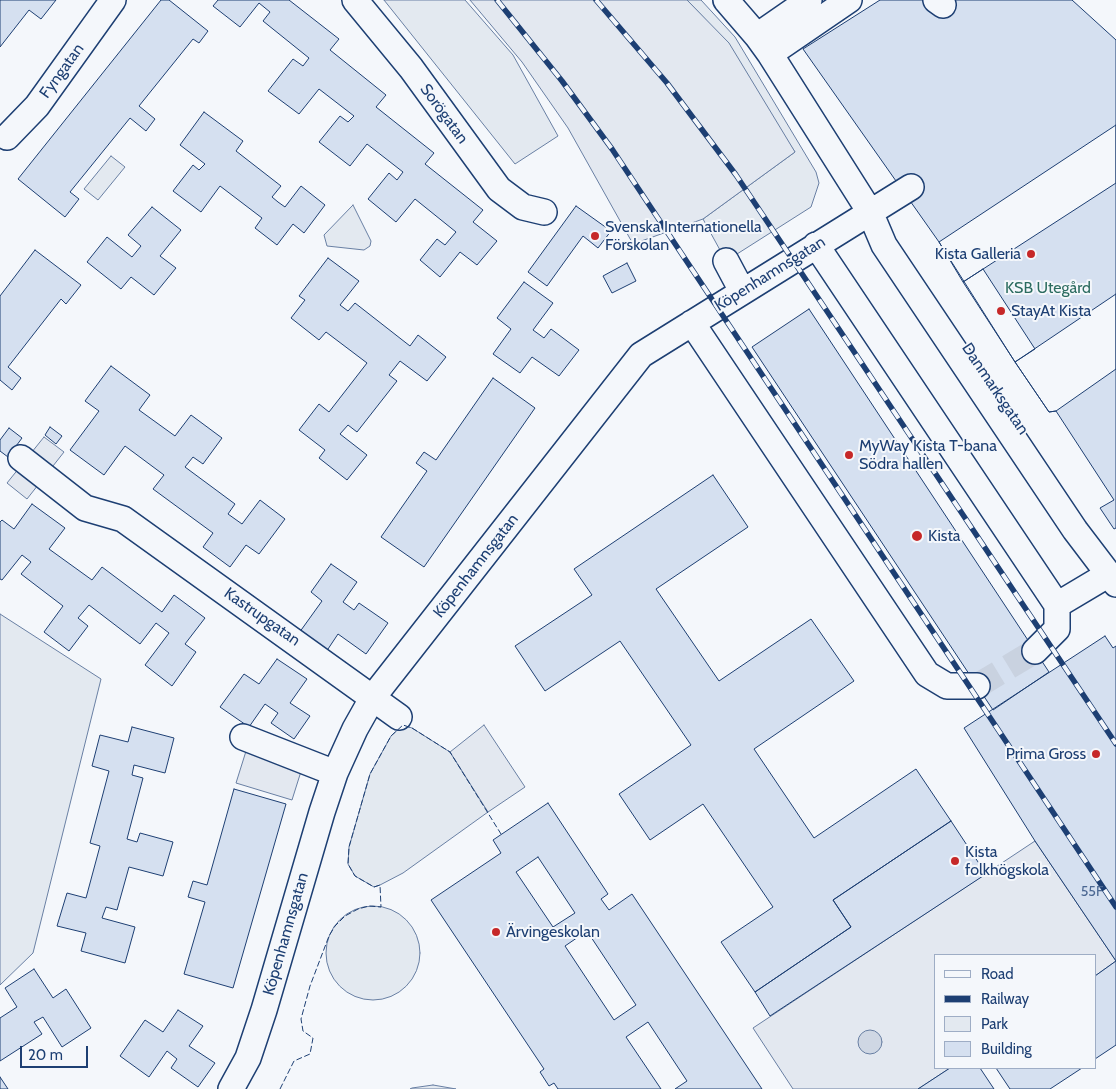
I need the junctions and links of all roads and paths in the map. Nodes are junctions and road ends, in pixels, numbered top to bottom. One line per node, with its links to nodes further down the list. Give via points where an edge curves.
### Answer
1 (113, 0): 9 (street, Fyngatan, via 37,106)
2 (355, 0): 11 (street, Sorögatan, via 411,68 500,189 523,207)
3 (726, 0): 8 (street, Danmarksgatan)
4 (809, 0): 8 (street)
5 (849, 0): 8 (street)
6 (936, 0): 7 (street, via 942,5)
7 (941, 0)
8 (764, 45): 12 (street, Danmarksgatan)
9 (6, 137)
10 (911, 188): 12 (street, Köpenhamnsgatan)
11 (544, 212)
12 (870, 212): 13 (street, Köpenhamnsgatan); 18 (street, Danmarksgatan, via 884,245 1075,530)
13 (816, 246): 15 (street, Köpenhamnsgatan); 19 (street)
14 (726, 261): 15 (street)
15 (742, 292): 16 (street, Köpenhamnsgatan)
16 (692, 323): 21 (street, via 927,674 947,686); 22 (street, Köpenhamnsgatan, via 641,355)
17 (21, 458): 22 (street, Kastrupgatan, via 85,508 123,519)
18 (1113, 579): 19 (street)
19 (1057, 605): 20 (street, via 1057,629)
20 (1035, 651)
21 (976, 686)
22 (373, 697): 23 (street, Kastrupgatan); 25 (street, Köpenhamnsgatan)
23 (400, 717)
24 (243, 737): 25 (street)
25 (335, 773): 26 (street, Köpenhamnsgatan, via 264,1010 248,1058)
26 (232, 1089)

